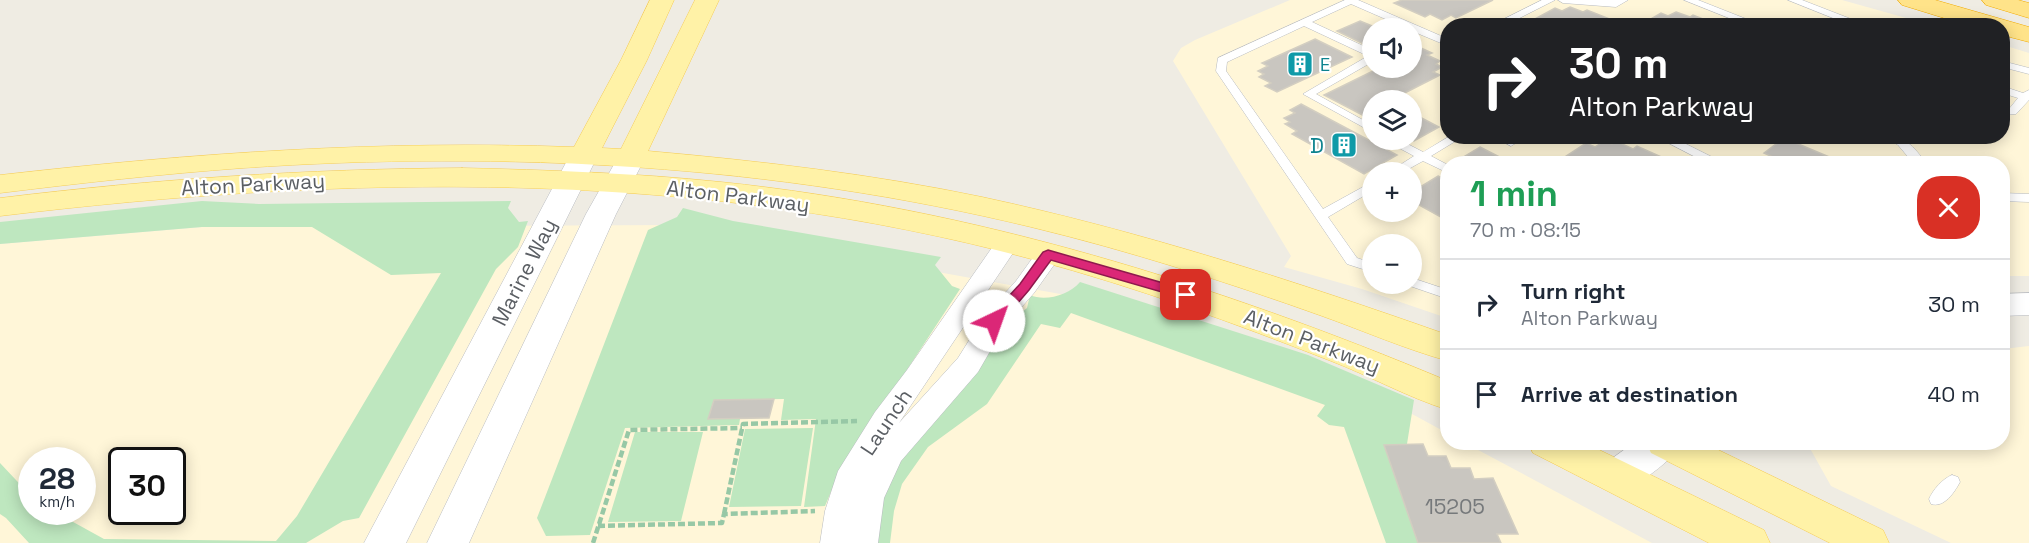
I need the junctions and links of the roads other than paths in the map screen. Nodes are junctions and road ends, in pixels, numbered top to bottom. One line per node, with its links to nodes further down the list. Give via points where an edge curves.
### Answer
1 (662, 0): 37 (main road, Marine Way)
2 (707, 0): 38 (main road, Marine Way)
3 (1550, 0): 12 (lane)
4 (1563, 0): 5 (lane, via 1616,4)
5 (1623, 0)
6 (1689, 0): 13 (lane)
7 (1793, 0): 14 (lane)
8 (1910, 0): 15 (highway)
9 (1994, 0): 11 (highway)
10 (1352, 1): 16 (lane); 19 (lane)
11 (2029, 11)
12 (1512, 18)
13 (1737, 18)
14 (1832, 18)
15 (1970, 18)
16 (1304, 22): 20 (lane); 44 (lane, via 1222,60 1221,71)
17 (2010, 29): 18 (highway)
18 (2029, 35)
19 (1440, 40)
20 (1362, 51)
21 (1362, 62): 27 (lane, via 1308,93)
22 (2010, 66): 23 (lane)
23 (2029, 71)
24 (2010, 91): 25 (lane)
25 (2027, 95): 26 (lane)
26 (2010, 112)
27 (1362, 123)
28 (1445, 144): 32 (lane)
29 (1677, 144): 33 (lane)
30 (1903, 144): 34 (lane)
31 (1411, 150): 32 (lane)
32 (1423, 156): 35 (lane); 36 (lane)
33 (1703, 156)
34 (1914, 156)
35 (1412, 162)
36 (1440, 166)
37 (578, 168): 38 (main road, Alton Parkway); 39 (main road, Alton Parkway, via 428,152 167,165); 43 (main road, Alton Parkway, via 450,177 288,180); 62 (main road, Marine Way)
38 (625, 170): 45 (main road, Alton Parkway); 54 (main road, Alton Parkway, via 738,168 860,184 1023,216 1218,270); 63 (main road, Marine Way)
39 (0, 184)
40 (1362, 192): 44 (lane)
41 (2029, 198): 42 (lane)
42 (2010, 202)
43 (0, 207)
44 (1320, 216): 47 (lane, via 1352,261)
45 (1007, 244): 46 (main road, Alton Parkway); 52 (street, Launch)
46 (1048, 255): 53 (street, Launch); 55 (main road, Alton Parkway, via 1230,309)
47 (1362, 264)
48 (1422, 286): 49 (lane)
49 (1440, 292)
50 (2029, 304): 51 (main road)
51 (2010, 305)
52 (962, 312): 53 (street); 64 (street, Launch, via 885,420 849,480)
53 (994, 321): 65 (street, Launch, via 968,365 889,454 868,498)
54 (1440, 346)
55 (1440, 393)
56 (1563, 450): 59 (main road)
57 (1654, 450): 59 (main road)
58 (1681, 450): 67 (main road)
59 (1617, 476): 66 (main road)
60 (1953, 482): 61 (lane)
61 (1937, 500)
62 (385, 543)
63 (448, 543)
64 (837, 543)
65 (861, 543)
66 (1749, 543)
67 (1868, 543)

